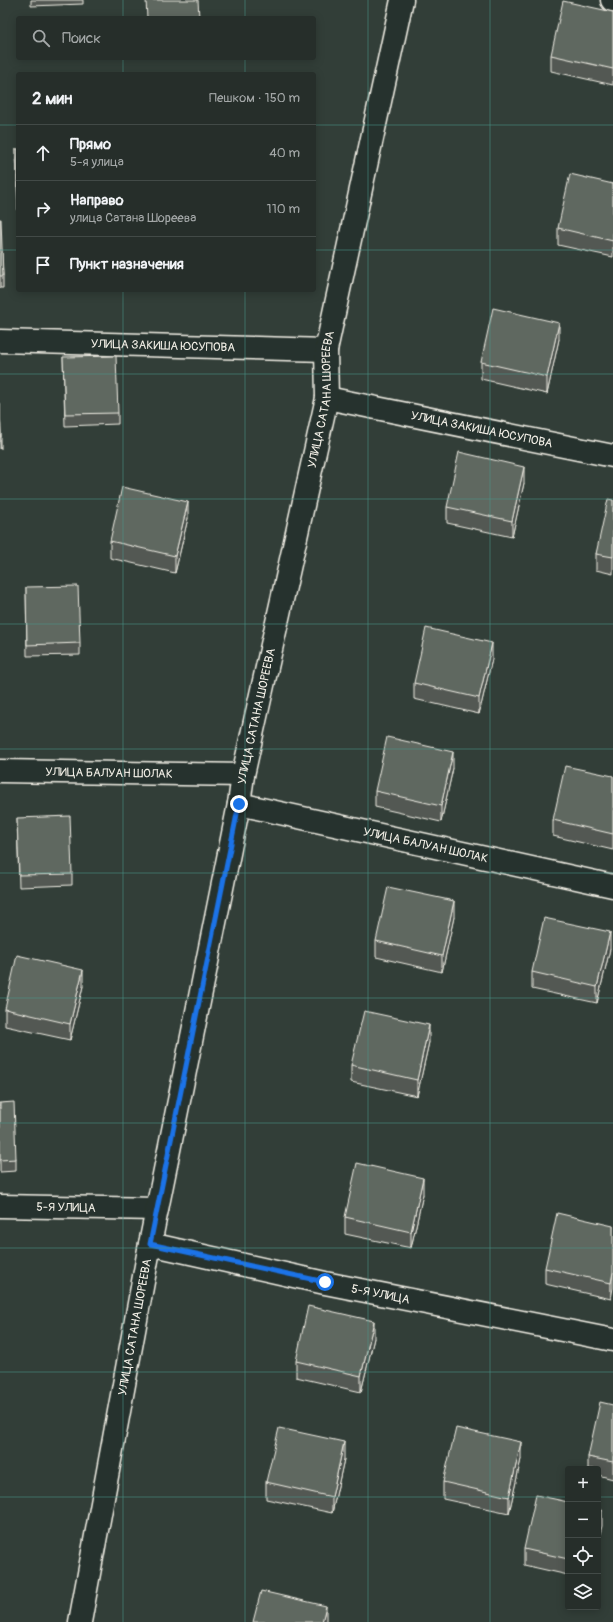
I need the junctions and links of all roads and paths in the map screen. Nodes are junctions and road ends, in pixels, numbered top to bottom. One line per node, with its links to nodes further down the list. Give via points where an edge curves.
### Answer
1 (402, 0): 3 (street, УЛИЦА САТАНА ШОРЕЕВА)
2 (0, 341): 3 (street, УЛИЦА ЗАКИША ЮСУПОВА)
3 (326, 350): 4 (street, УЛИЦА САТАНА ШОРЕЕВА)
4 (327, 398): 5 (street, УЛИЦА ЗАКИША ЮСУПОВА); 7 (street, УЛИЦА САТАНА ШОРЕЕВА)
5 (613, 456)
6 (0, 771): 7 (street, УЛИЦА БАЛУАН ШОЛАК)
7 (242, 775): 8 (street, УЛИЦА САТАНА ШОРЕЕВА)
8 (239, 804): 9 (street, УЛИЦА БАЛУАН ШОЛАК); 11 (street, УЛИЦА САТАНА ШОРЕЕВА)
9 (613, 886)
10 (0, 1206): 11 (street, 5-Я УЛИЦА)
11 (157, 1209): 12 (street, УЛИЦА САТАНА ШОРЕЕВА)
12 (150, 1244): 13 (street, 5-Я УЛИЦА); 14 (street, УЛИЦА САТАНА ШОРЕЕВА)
13 (613, 1340)
14 (80, 1622)

